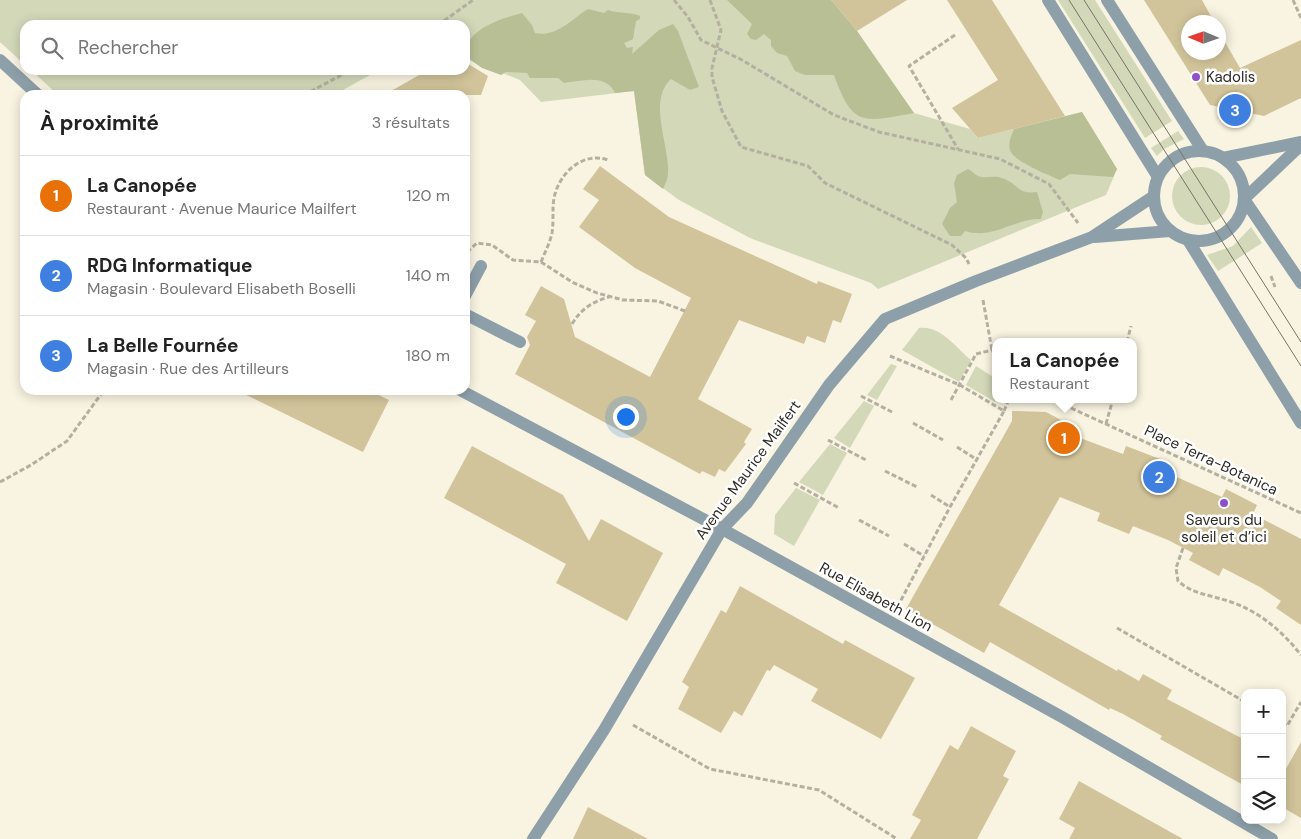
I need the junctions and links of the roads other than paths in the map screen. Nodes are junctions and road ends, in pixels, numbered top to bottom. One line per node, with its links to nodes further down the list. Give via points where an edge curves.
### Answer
1 (1048, 0): 8 (street)
2 (1107, 0): 6 (street)
3 (0, 60): 4 (street)
4 (33, 90)
5 (1301, 143): 7 (street); 10 (street)
6 (1203, 151): 7 (street); 8 (street, via 1182,154 1171,161)
7 (1223, 158): 10 (street, via 1238,174)
8 (1158, 177): 9 (street)
9 (1154, 196): 11 (street, via 1158,215); 12 (street, Avenue Maurice Mailfert)
10 (1244, 199): 13 (street, via 1238,218 1230,229 1208,241); 15 (street)
11 (1170, 231): 12 (street, Avenue Maurice Mailfert); 13 (street)
12 (1092, 237): 22 (street, Avenue Maurice Mailfert, via 885,319 829,385 747,503)
13 (1188, 240): 21 (street)
14 (481, 266): 17 (street)
15 (1297, 271): 16 (street)
16 (1301, 283)
17 (470, 287)
18 (470, 317): 19 (street)
19 (520, 342)
20 (469, 395): 22 (street, Rue Elisabeth Lion)
21 (1301, 423)
22 (722, 529): 23 (street, Avenue Maurice Mailfert); 24 (street, Rue Elisabeth Lion, via 1062,717)
23 (541, 836)
24 (1272, 839)

